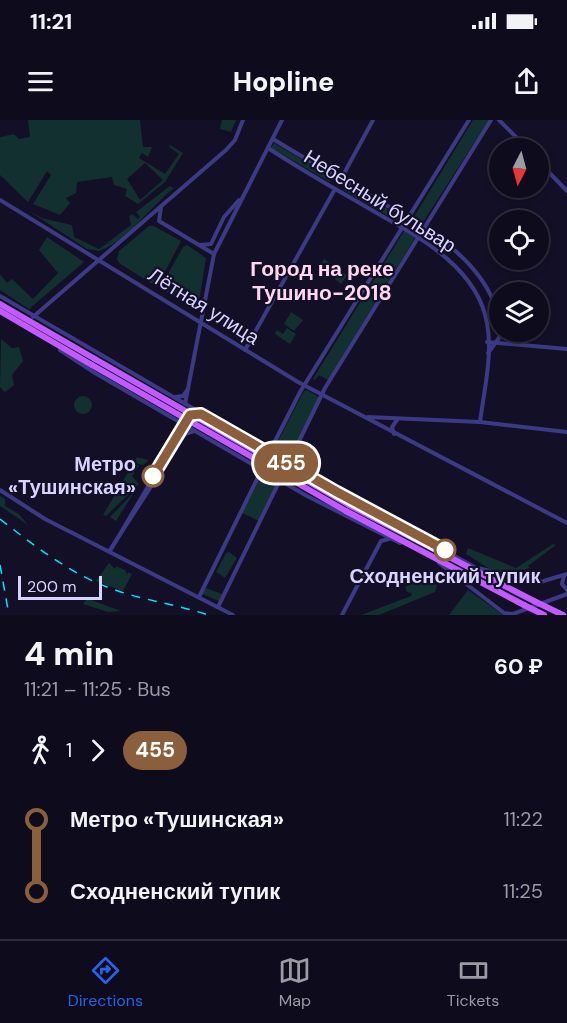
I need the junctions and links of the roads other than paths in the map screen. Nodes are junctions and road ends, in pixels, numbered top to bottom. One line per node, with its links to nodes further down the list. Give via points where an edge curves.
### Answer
1 (243, 120): 16 (street, via 226,150)
2 (282, 120): 8 (street)
3 (373, 120): 11 (street)
4 (469, 120): 17 (street)
5 (491, 120): 19 (street)
6 (499, 120): 7 (street)
7 (516, 138)
8 (273, 139): 9 (street); 11 (street, Небесный бульвар)
9 (268, 148): 12 (street, Небесный бульвар); 14 (street)
10 (549, 172): 13 (street)
11 (340, 179): 17 (street, Небесный бульвар)
12 (335, 189): 18 (street, Небесный бульвар); 33 (street)
13 (567, 191)
14 (242, 197): 21 (street, via 224,217 211,244); 22 (street)
15 (0, 200): 23 (street, Лётная улица)
16 (161, 206): 21 (street, via 159,221); 23 (street)
17 (409, 218): 18 (street); 19 (street, Небесный бульвар)
18 (402, 228): 20 (street, Небесный бульвар); 36 (street)
19 (424, 228): 20 (street); 24 (street, Небесный бульвар, via 471,267)
20 (418, 238): 30 (street, Небесный бульвар, via 454,265 471,286 485,313); 38 (street)
21 (200, 245): 22 (street)
22 (214, 254): 28 (street)
23 (98, 259): 27 (street); 28 (street, Лётная улица)
24 (489, 295)
25 (0, 300): 27 (street); 35 (main road)
26 (0, 311): 29 (main road)
27 (33, 317): 39 (street)
28 (200, 322): 33 (street, Лётная улица); 37 (street)
29 (48, 340): 35 (main road); 41 (street)
30 (487, 342): 34 (street, Небесный бульвар)
31 (496, 342): 32 (street); 34 (street, Небесный бульвар)
32 (567, 349)
33 (245, 350): 36 (street, Лётная улица)
34 (488, 354): 45 (street, Небесный бульвар)
35 (93, 362): 57 (main road, bridge)
36 (305, 385): 38 (street, Лётная улица); 50 (street)
37 (188, 389): 39 (street, via 182,397); 40 (street)
38 (323, 395): 42 (street, Лётная улица); 51 (street)
39 (172, 397): 40 (street)
40 (185, 404): 41 (street, via 175,414); 43 (street)
41 (164, 413): 46 (street)
42 (358, 413): 44 (street); 49 (street, Лётная улица)
43 (201, 414): 46 (street, via 191,414); 50 (street)
44 (400, 419): 45 (street); 49 (street, via 393,423)
45 (480, 422): 48 (street)
46 (184, 425): 47 (street); 63 (street)
47 (195, 431): 52 (street); 63 (street, via 185,434)
48 (567, 432)
49 (394, 434): 58 (street, Лётная улица)
50 (269, 453): 51 (street); 52 (street)
51 (290, 465): 53 (street); 54 (street)
52 (261, 470): 54 (street); 70 (street)
53 (304, 473): 55 (street, via 293,477); 65 (street)
54 (281, 482): 55 (street); 71 (street)
55 (295, 489): 59 (street)
56 (0, 490): 63 (street, via 45,519)
57 (348, 508): 62 (main road); 67 (main road)
58 (567, 523)
59 (377, 532): 60 (street); 61 (street)
60 (391, 539): 61 (street); 62 (street)
61 (381, 541): 73 (street)
62 (412, 548): 64 (main road)
63 (110, 551): 70 (street)
64 (436, 560): 69 (street, via 501,612 510,614); 74 (main road, bridge)
65 (475, 567): 66 (street, via 537,583); 67 (street)
66 (566, 575): 68 (street, via 561,583)
67 (509, 588): 75 (main road, bridge)
68 (567, 590)
69 (567, 594)
70 (199, 597): 71 (street)
71 (218, 607): 72 (street)
72 (233, 615)
73 (342, 615)
74 (544, 615)
75 (563, 615)

